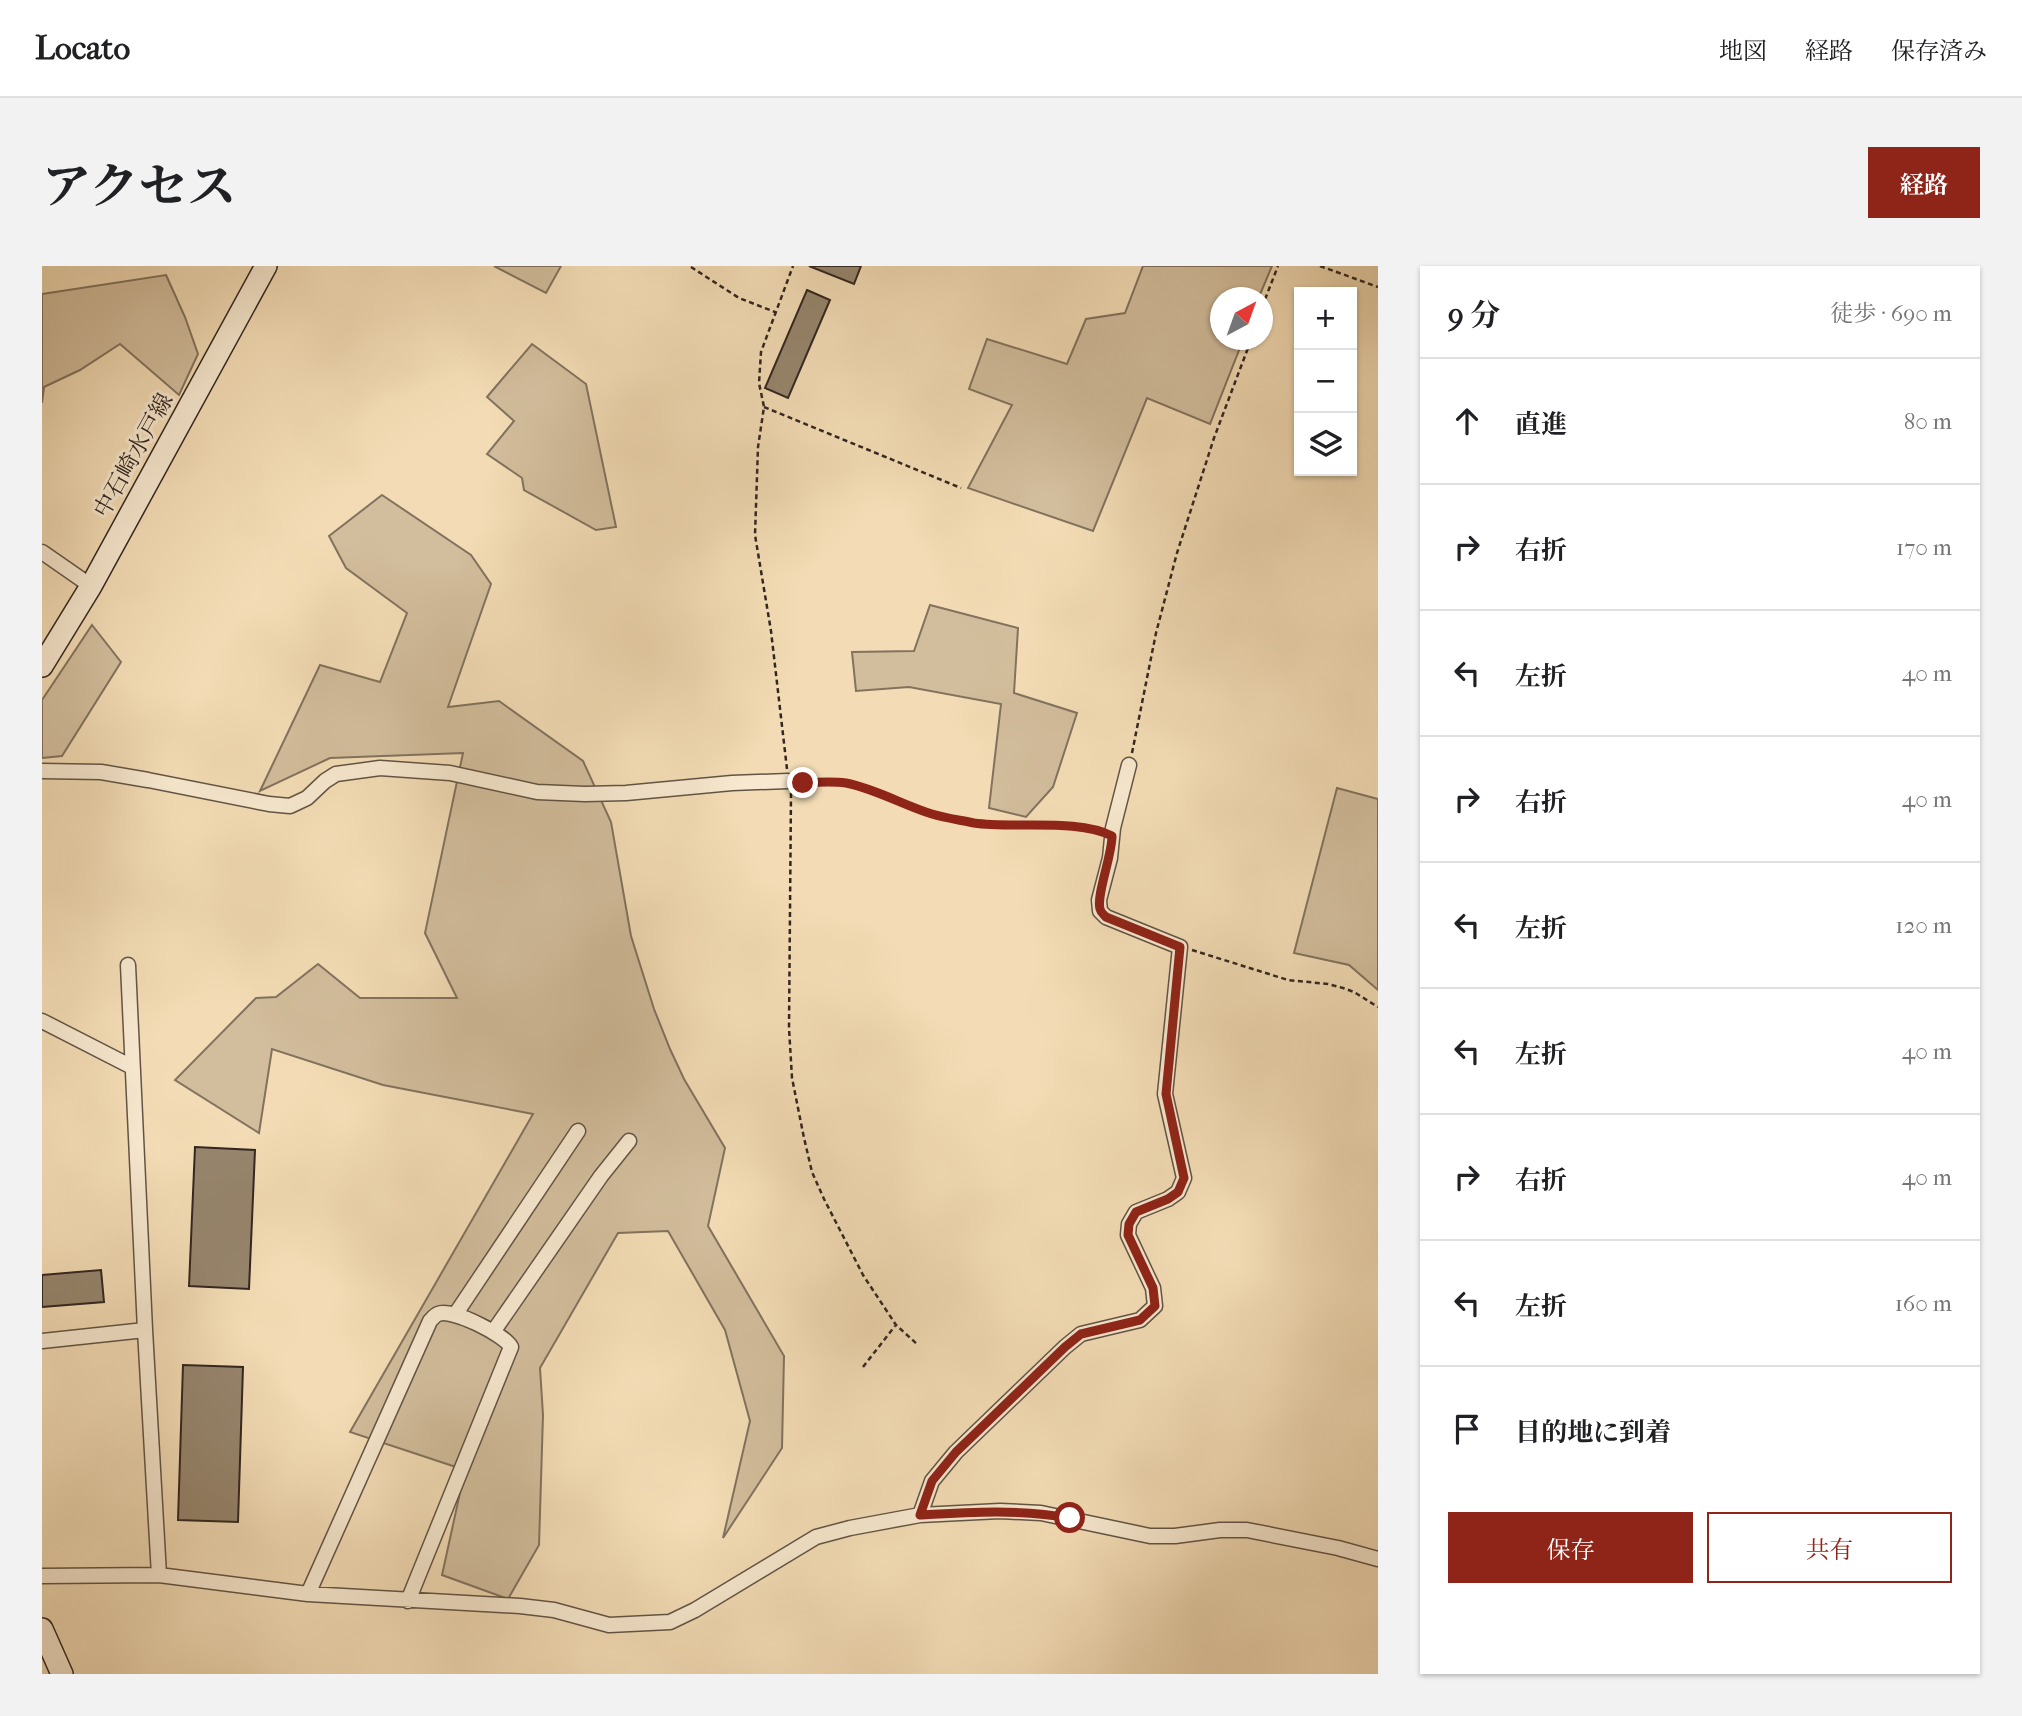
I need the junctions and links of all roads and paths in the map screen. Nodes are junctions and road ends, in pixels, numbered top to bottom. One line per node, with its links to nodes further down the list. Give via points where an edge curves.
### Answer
1 (266, 266): 14 (main road, 中石崎水戸線)
2 (793, 266): 9 (path)
3 (1278, 266): 7 (path)
4 (1320, 266): 6 (path)
5 (691, 267): 9 (path, via 738,298)
6 (1330, 267): 8 (path)
7 (1270, 287)
8 (1378, 287)
9 (775, 312): 11 (path, via 761,352)
10 (1247, 350): 16 (path, via 1177,553)
11 (764, 407): 12 (path); 18 (path, via 755,535 775,656)
12 (961, 488)
13 (42, 552): 14 (street)
14 (91, 586): 15 (main road, 中石崎水戸線)
15 (42, 666)
16 (1129, 765): 19 (street)
17 (42, 771): 18 (street, via 100,772 290,807 336,774 380,768 450,773 537,792 584,794)
18 (788, 781): 19 (path, via 846,783 931,814 976,823 1080,828); 28 (path, via 789,1028 796,1101 812,1172 824,1199 863,1275)
19 (1112, 836): 20 (street, via 1098,900 1100,911)
20 (1180, 947): 22 (path, via 1288,980 1343,988); 34 (street, via 1166,1094 1184,1178 1178,1192 1136,1212 1128,1235 1153,1288 1155,1306 1140,1320 1081,1334 1065,1347 956,1452 932,1481)
21 (128, 965): 24 (street)
22 (1378, 1007)
23 (42, 1021): 24 (street)
24 (132, 1067): 29 (street)
25 (578, 1131): 27 (street)
26 (629, 1141): 30 (street)
27 (455, 1315): 30 (street); 38 (street, via 437,1314 430,1321)
28 (896, 1325): 32 (path); 33 (path)
29 (145, 1330): 31 (street); 36 (street)
30 (493, 1332): 39 (street, via 511,1347)
31 (42, 1341)
32 (917, 1344)
33 (863, 1367)
34 (920, 1515): 35 (street, via 1041,1513 1150,1535 1247,1530); 39 (street, via 816,1537 670,1622 609,1625 520,1606)
35 (1378, 1559)
36 (159, 1575): 37 (street); 38 (street)
37 (42, 1576)
38 (307, 1594): 39 (street)
39 (408, 1601)
40 (42, 1629): 41 (main road)
41 (62, 1674)

